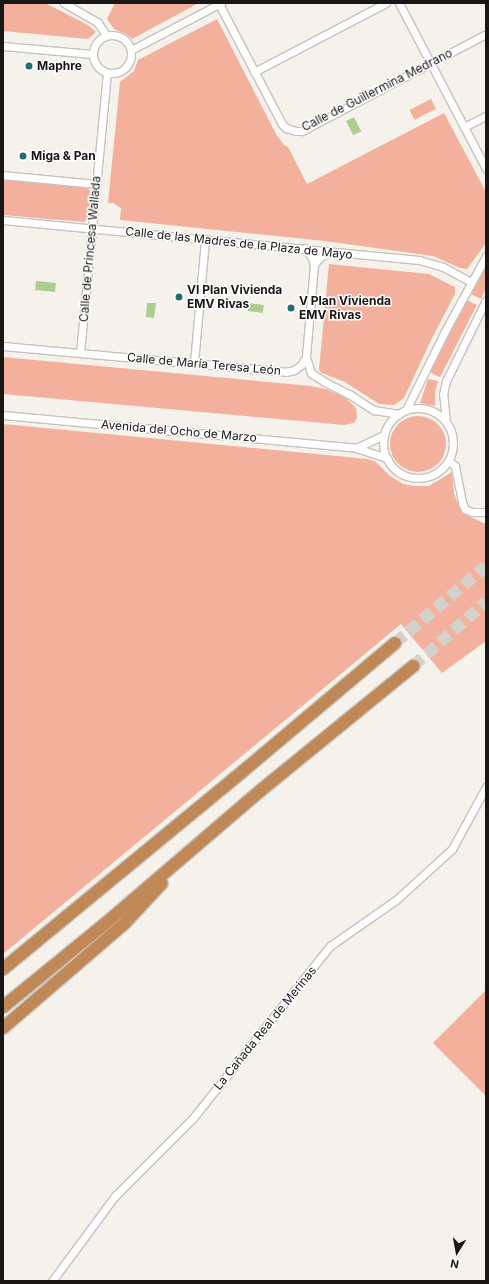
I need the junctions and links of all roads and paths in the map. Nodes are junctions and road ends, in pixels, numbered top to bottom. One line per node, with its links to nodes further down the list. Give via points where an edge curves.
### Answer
1 (64, 3): 6 (street, via 98,23)
2 (386, 3): 11 (street)
3 (399, 3): 10 (street)
4 (220, 4): 8 (street); 11 (street, Calle de Guillermina Medrano)
5 (486, 34): 10 (street, Calle de Guillermina Medrano)
6 (106, 36): 8 (street, via 119,36 125,39); 9 (street, via 96,43)
7 (3, 46): 9 (street)
8 (131, 50): 12 (street, via 127,66 118,72)
9 (92, 54): 12 (street, via 96,66)
10 (431, 63): 11 (street, Calle de Guillermina Medrano, via 302,131 286,128 282,124); 14 (street)
11 (254, 72)
12 (106, 73): 17 (street, Calle de Princesa Wallada)
13 (486, 116): 14 (street)
14 (464, 127): 15 (street)
15 (486, 169)
16 (3, 175): 17 (street)
17 (96, 184): 19 (street, Calle de Princesa Wallada)
18 (3, 220): 19 (street, Calle de las Madres de la Plaza de Mayo)
19 (92, 228): 20 (street, Calle de las Madres de la Plaza de Mayo); 28 (street, Calle de Princesa Wallada)
20 (205, 239): 21 (street, Calle de las Madres de la Plaza de Mayo); 30 (street)
21 (305, 248): 22 (street, Calle de las Madres de la Plaza de Mayo); 24 (street)
22 (328, 252): 24 (street); 25 (street, Calle de las Madres de la Plaza de Mayo, via 431,262)
23 (486, 256): 25 (street)
24 (314, 265): 29 (street)
25 (471, 282): 31 (street)
26 (486, 300): 33 (street, via 446,381 443,394)
27 (3, 346): 28 (street, Calle de María Teresa León)
28 (80, 353): 30 (street, Calle de María Teresa León)
29 (306, 357): 30 (street, Calle de María Teresa León, via 301,365 286,372); 31 (street, via 311,373 315,377 374,410)
30 (194, 363)
31 (403, 412): 33 (street, via 413,409 428,410 441,416); 34 (street, via 388,425)
32 (3, 415): 35 (street, Avenida del Ocho de Marzo)
33 (446, 422): 37 (street, via 454,441)
34 (384, 435): 35 (street); 36 (street, via 383,445)
35 (356, 448): 36 (street, Avenida del Ocho de Marzo)
36 (387, 458): 37 (street, via 394,469 415,478 438,473)
37 (449, 462): 38 (street, via 455,466 465,509)
38 (486, 512)
39 (395, 643): 43 (highway)
40 (413, 666): 42 (highway)
41 (486, 787): 46 (street, La Cañada Real de Merinas, via 452,849 396,900 330,946 193,1118 115,1196)
42 (199, 843): 44 (highway); 45 (highway, via 125,923)
43 (3, 969)
44 (3, 1007)
45 (3, 1028)
46 (52, 1281)

